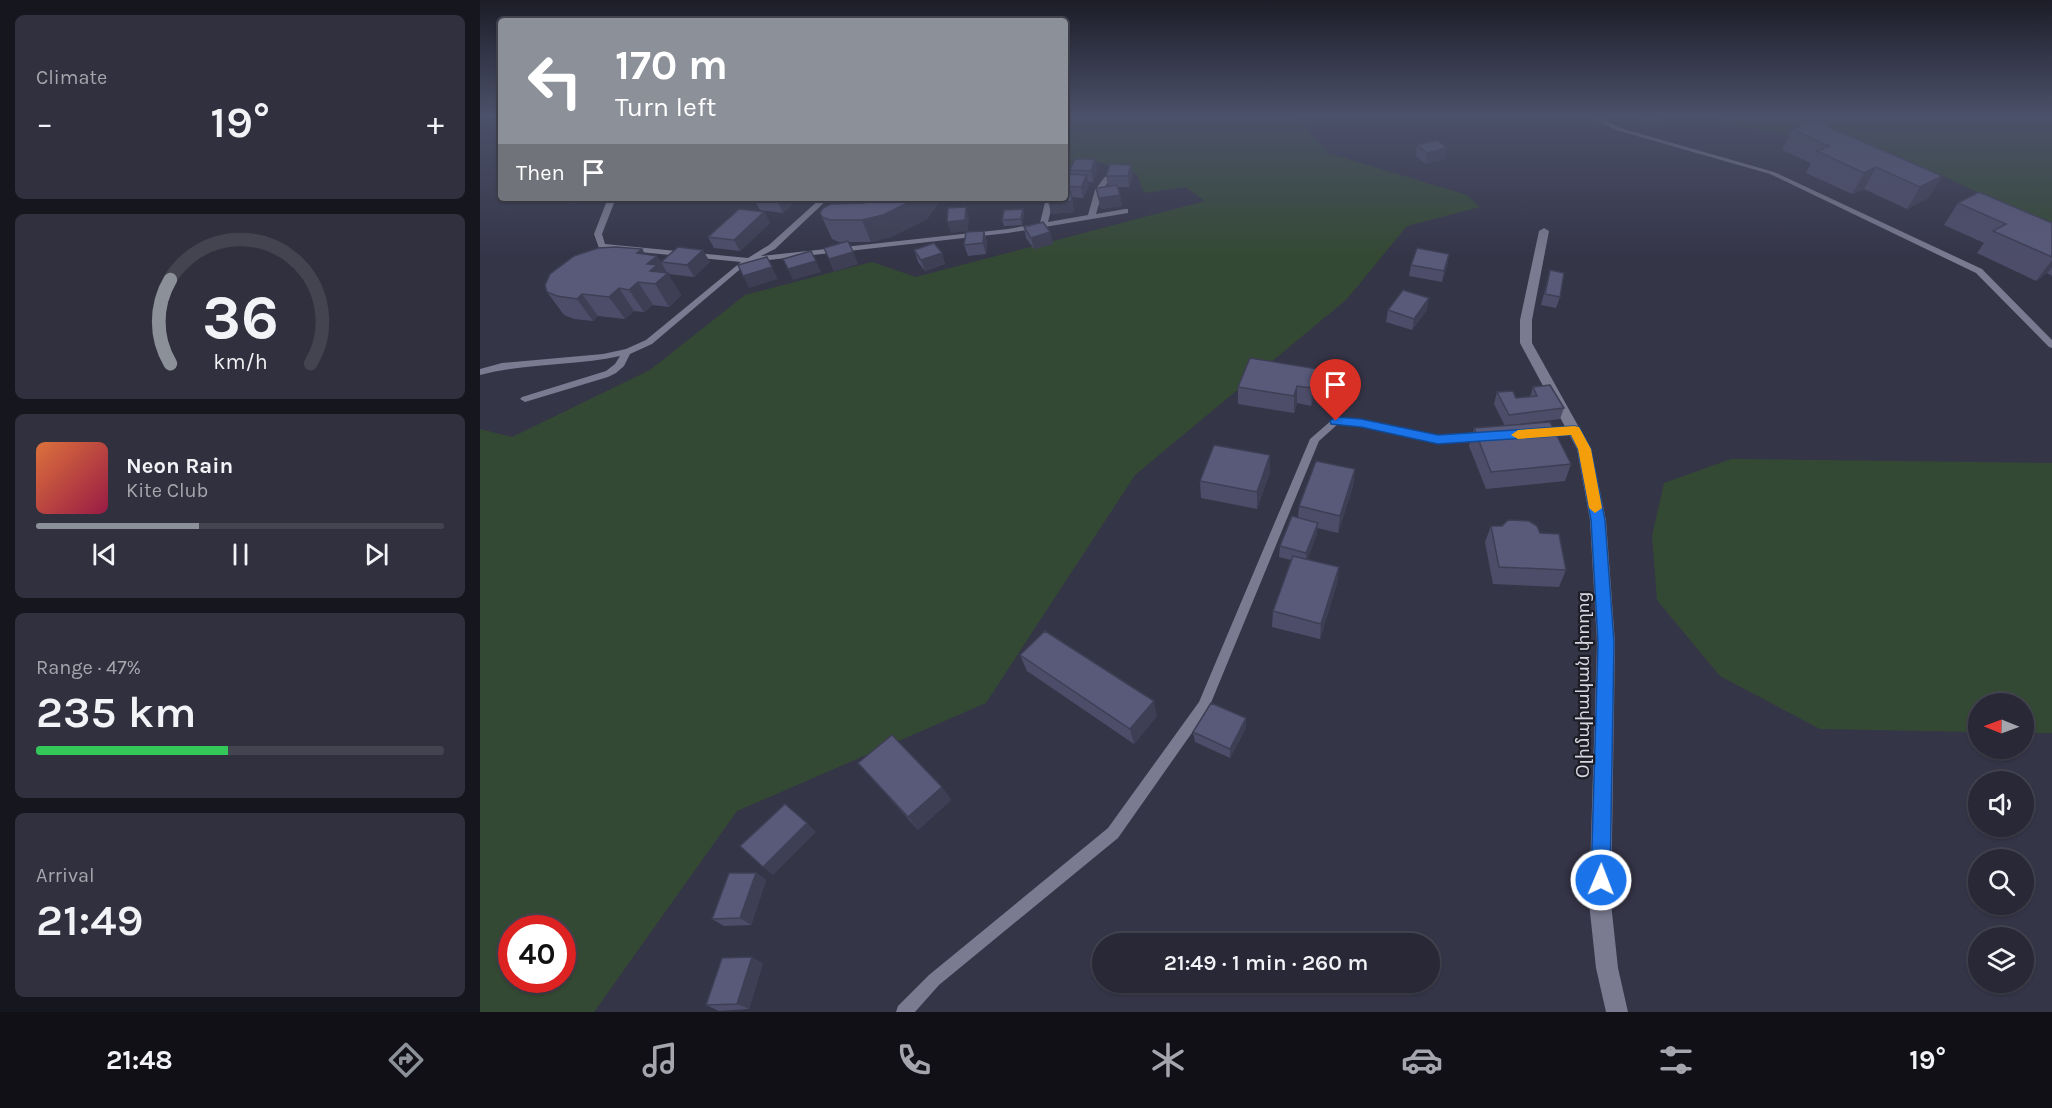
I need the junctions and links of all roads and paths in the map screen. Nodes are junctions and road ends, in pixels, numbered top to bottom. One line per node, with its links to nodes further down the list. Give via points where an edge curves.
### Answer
1 (1734, 162): 11 (lane, via 1772,173 1979,271)
2 (1109, 175): 7 (lane, via 1099,190)
3 (611, 201): 10 (lane, via 598,234 602,246)
4 (822, 201): 10 (lane, via 772,248)
5 (1049, 201): 8 (lane)
6 (1125, 211): 7 (lane)
7 (1091, 217): 8 (lane)
8 (1043, 226): 10 (lane)
9 (1544, 231): 15 (street, Օլիմպիական փողոց, via 1526,320 1526,343)
10 (749, 260): 12 (lane, via 649,342)
11 (2052, 345)
12 (626, 352): 13 (lane); 14 (lane, via 616,370)
13 (480, 372)
14 (525, 399)
15 (1574, 430): 16 (lane); 19 (street, Օլիմպիական փողոց, via 1584,449 1598,520 1606,643 1600,903 1607,968)
16 (1531, 434)
17 (1499, 436): 18 (lane, via 1438,440 1336,421 1315,439 1204,706 1113,832 934,980)
18 (904, 1012)
19 (1617, 1012)

